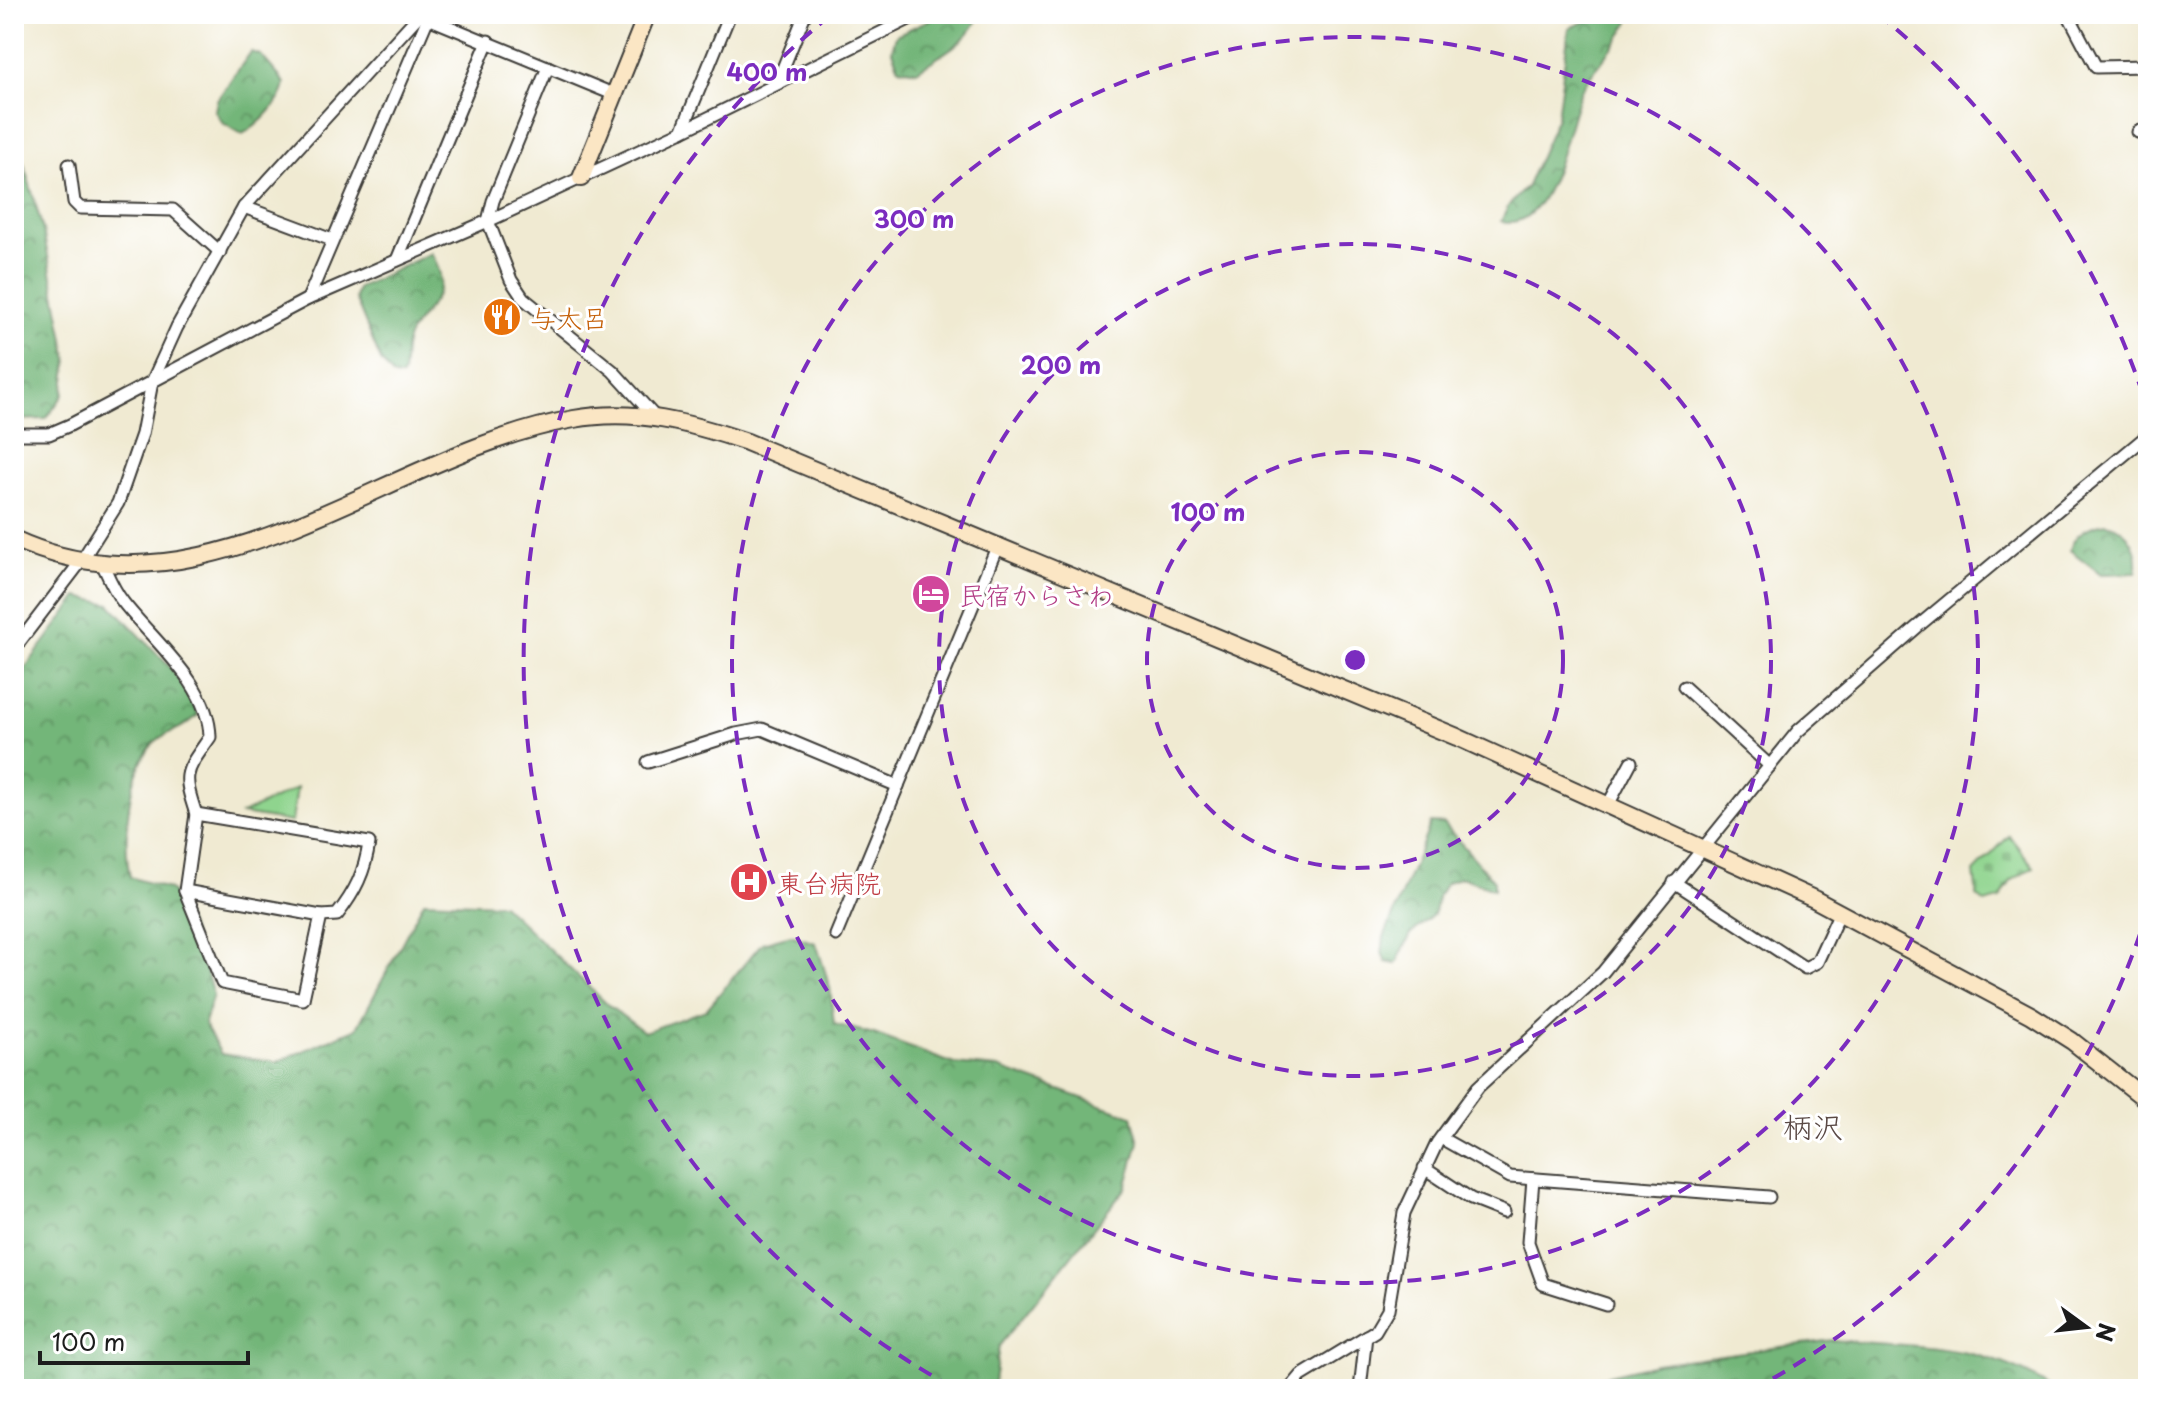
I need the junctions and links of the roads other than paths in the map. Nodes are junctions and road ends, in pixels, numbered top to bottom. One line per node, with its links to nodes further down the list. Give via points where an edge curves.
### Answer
1 (622, 14): 8 (street)
2 (730, 14): 14 (street)
3 (805, 14): 12 (street)
4 (919, 14): 7 (street)
5 (2068, 14): 10 (street, via 2096,67)
6 (424, 15): 9 (street); 17 (street); 19 (street)
7 (904, 17): 12 (street)
8 (646, 18): 13 (street)
9 (488, 41): 11 (street); 21 (street)
10 (2148, 66)
11 (548, 67): 13 (street); 18 (street)
12 (777, 83): 14 (street)
13 (613, 94): 16 (street)
14 (682, 131): 16 (street)
15 (69, 165): 20 (street, via 74,202 80,208 173,210)
16 (581, 178): 18 (street)
17 (244, 207): 19 (street); 20 (street)
18 (488, 221): 21 (street); 24 (street, via 523,298 613,371)
19 (332, 240): 22 (street)
20 (220, 252): 23 (street)
21 (397, 260): 22 (street)
22 (308, 299): 23 (street)
23 (152, 382): 25 (street, via 49,434); 29 (street, via 128,481)
24 (655, 417): 28 (street, via 747,442); 30 (street, via 577,418 523,430 236,548 170,562)
25 (14, 434)
26 (2148, 435): 35 (street, via 1831,701)
27 (14, 539): 29 (street)
28 (997, 547): 36 (street); 37 (street, via 1457,737)
29 (82, 560): 30 (street); 31 (street)
30 (102, 563): 38 (street, via 120,598 183,672 206,709 210,737 189,767 185,783)
31 (14, 649)
32 (1684, 687): 35 (street)
33 (648, 762): 36 (street, via 762,729)
34 (1631, 762): 37 (street)
35 (1770, 766): 39 (street)
36 (898, 786): 44 (street)
37 (1607, 807): 39 (street)
38 (196, 814): 41 (street); 43 (street, via 369,843 356,891 337,915)
39 (1701, 851): 40 (street); 42 (street)
40 (1674, 882): 42 (street, via 1805,968 1817,962); 46 (street, via 1603,972 1478,1087)
41 (185, 891): 43 (street); 43 (street, via 222,983 303,999)
42 (1840, 912): 45 (street, via 2031,1015)
43 (321, 916)
44 (836, 935)
45 (2148, 1101)
46 (1441, 1138): 47 (street); 48 (street, via 1501,1175)
47 (1424, 1168): 50 (street, via 1471,1199); 52 (street, via 1404,1213 1388,1309)
48 (1533, 1179): 49 (street); 51 (street, via 1528,1242 1543,1284)
49 (1769, 1197)
50 (1504, 1212)
51 (1606, 1304)
52 (1366, 1336): 53 (street, via 1301,1376); 54 (street)
53 (1290, 1389)
54 (1360, 1389)

